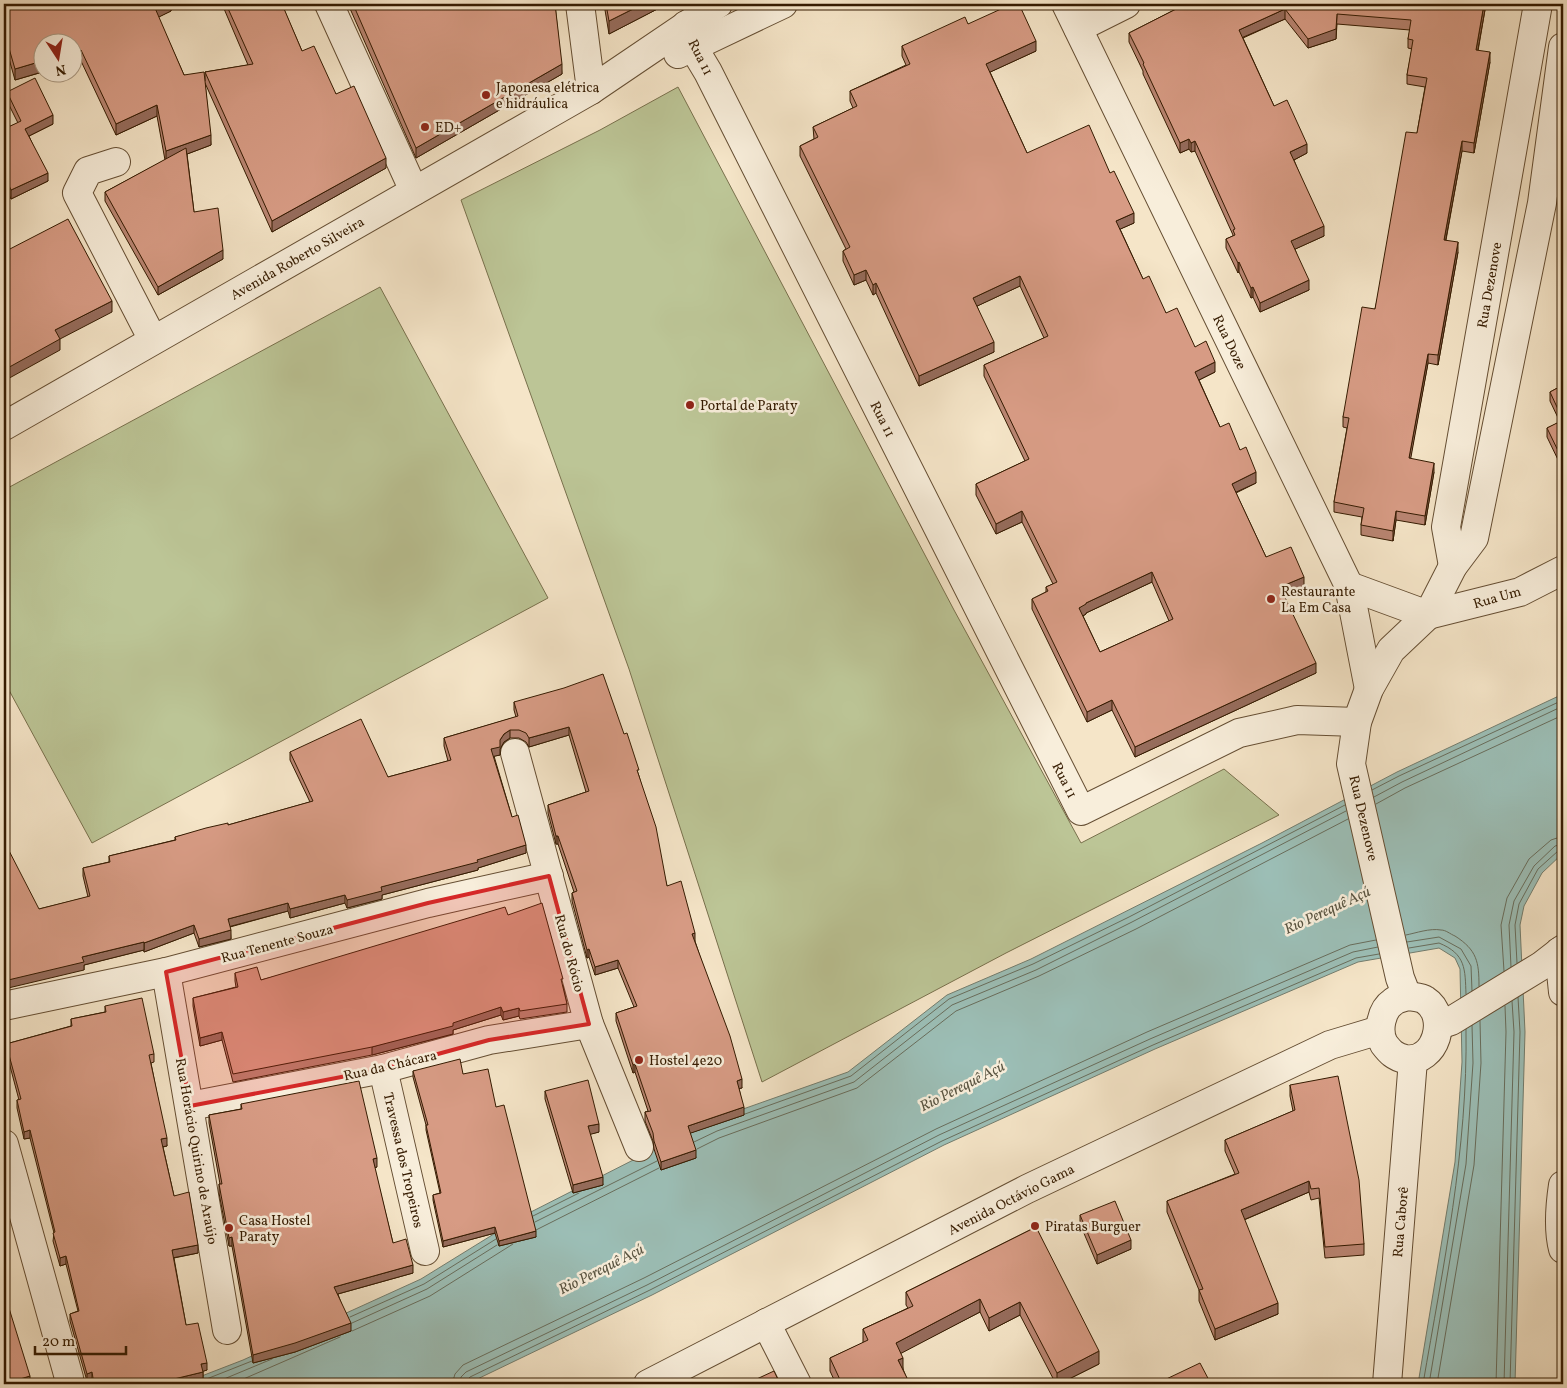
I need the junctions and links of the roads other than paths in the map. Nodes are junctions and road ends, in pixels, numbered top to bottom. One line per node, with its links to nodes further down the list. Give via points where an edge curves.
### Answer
1 (329, 4): 13 (street)
2 (580, 4): 11 (street)
3 (718, 4): 9 (street, Avenida Roberto Silveira)
4 (783, 4): 9 (street, Avenida Roberto Silveira)
5 (1066, 4): 8 (street, Rua Doze)
6 (1126, 4): 8 (street)
7 (1538, 4): 14 (street, Rua Dezenove)
8 (1078, 28): 20 (street, Rua Doze)
9 (690, 36): 11 (street, Avenida Roberto Silveira); 23 (street, Rua 11, via 1081,811 1240,733 1297,720)
10 (1563, 47): 15 (street, Rua Dezenove)
11 (591, 90): 13 (street, Avenida Roberto Silveira)
12 (116, 162): 16 (street, via 88,171 77,193)
13 (414, 191): 16 (street, Avenida Roberto Silveira)
14 (1505, 197): 15 (street); 18 (street, Rua Dezenove, via 1446,527)
15 (1553, 198): 18 (street, Rua Dezenove, via 1474,538)
16 (154, 340): 17 (street, Avenida Roberto Silveira)
17 (4, 426)
18 (1453, 566): 21 (street, Rua Dezenove)
19 (1563, 570): 21 (street, Rua Um, via 1520,592)
20 (1349, 586): 21 (street); 22 (street, Rua Doze)
21 (1428, 615): 22 (street, Rua Dezenove, via 1392,650)
22 (1369, 689): 23 (street, Rua Dezenove)
23 (1357, 722): 28 (street, Rua Dezenove, via 1351,764)
24 (515, 753): 25 (street, Rua do Rócio)
25 (549, 876): 27 (street, Rua Tenente Souza, via 428,903); 32 (street, Rua do Rócio)
26 (1554, 955): 29 (street); 31 (street)
27 (166, 972): 30 (street, Rua Tenente Souza); 36 (street, Rua Horácio Quirino de Araújo)
28 (1404, 987): 31 (street, via 1425,999); 33 (street, via 1383,1013)
29 (1563, 992)
30 (4, 1006)
31 (1445, 1023): 34 (street, via 1426,1055)
32 (589, 1024): 35 (street, Rua da Chácara, via 489,1040); 38 (street, Rua do Rócio)
33 (1380, 1030): 34 (street, via 1384,1043 1395,1057); 42 (street, Avenida Octávio Gama, via 1330,1045 1027,1189)
34 (1413, 1060): 47 (street, Rua Caborê)
35 (383, 1069): 36 (street, Rua da Chácara); 41 (street, Travessa dos Tropeiros)
36 (190, 1106): 43 (street, Rua Horácio Quirino de Araújo)
37 (4, 1144): 44 (street)
38 (639, 1147)
39 (1563, 1185): 40 (street)
40 (1563, 1249)
41 (425, 1251)
42 (766, 1323): 45 (street, Avenida Octávio Gama); 46 (street)
43 (227, 1330)
44 (69, 1378)
45 (648, 1384)
46 (797, 1384)
47 (1387, 1384)

